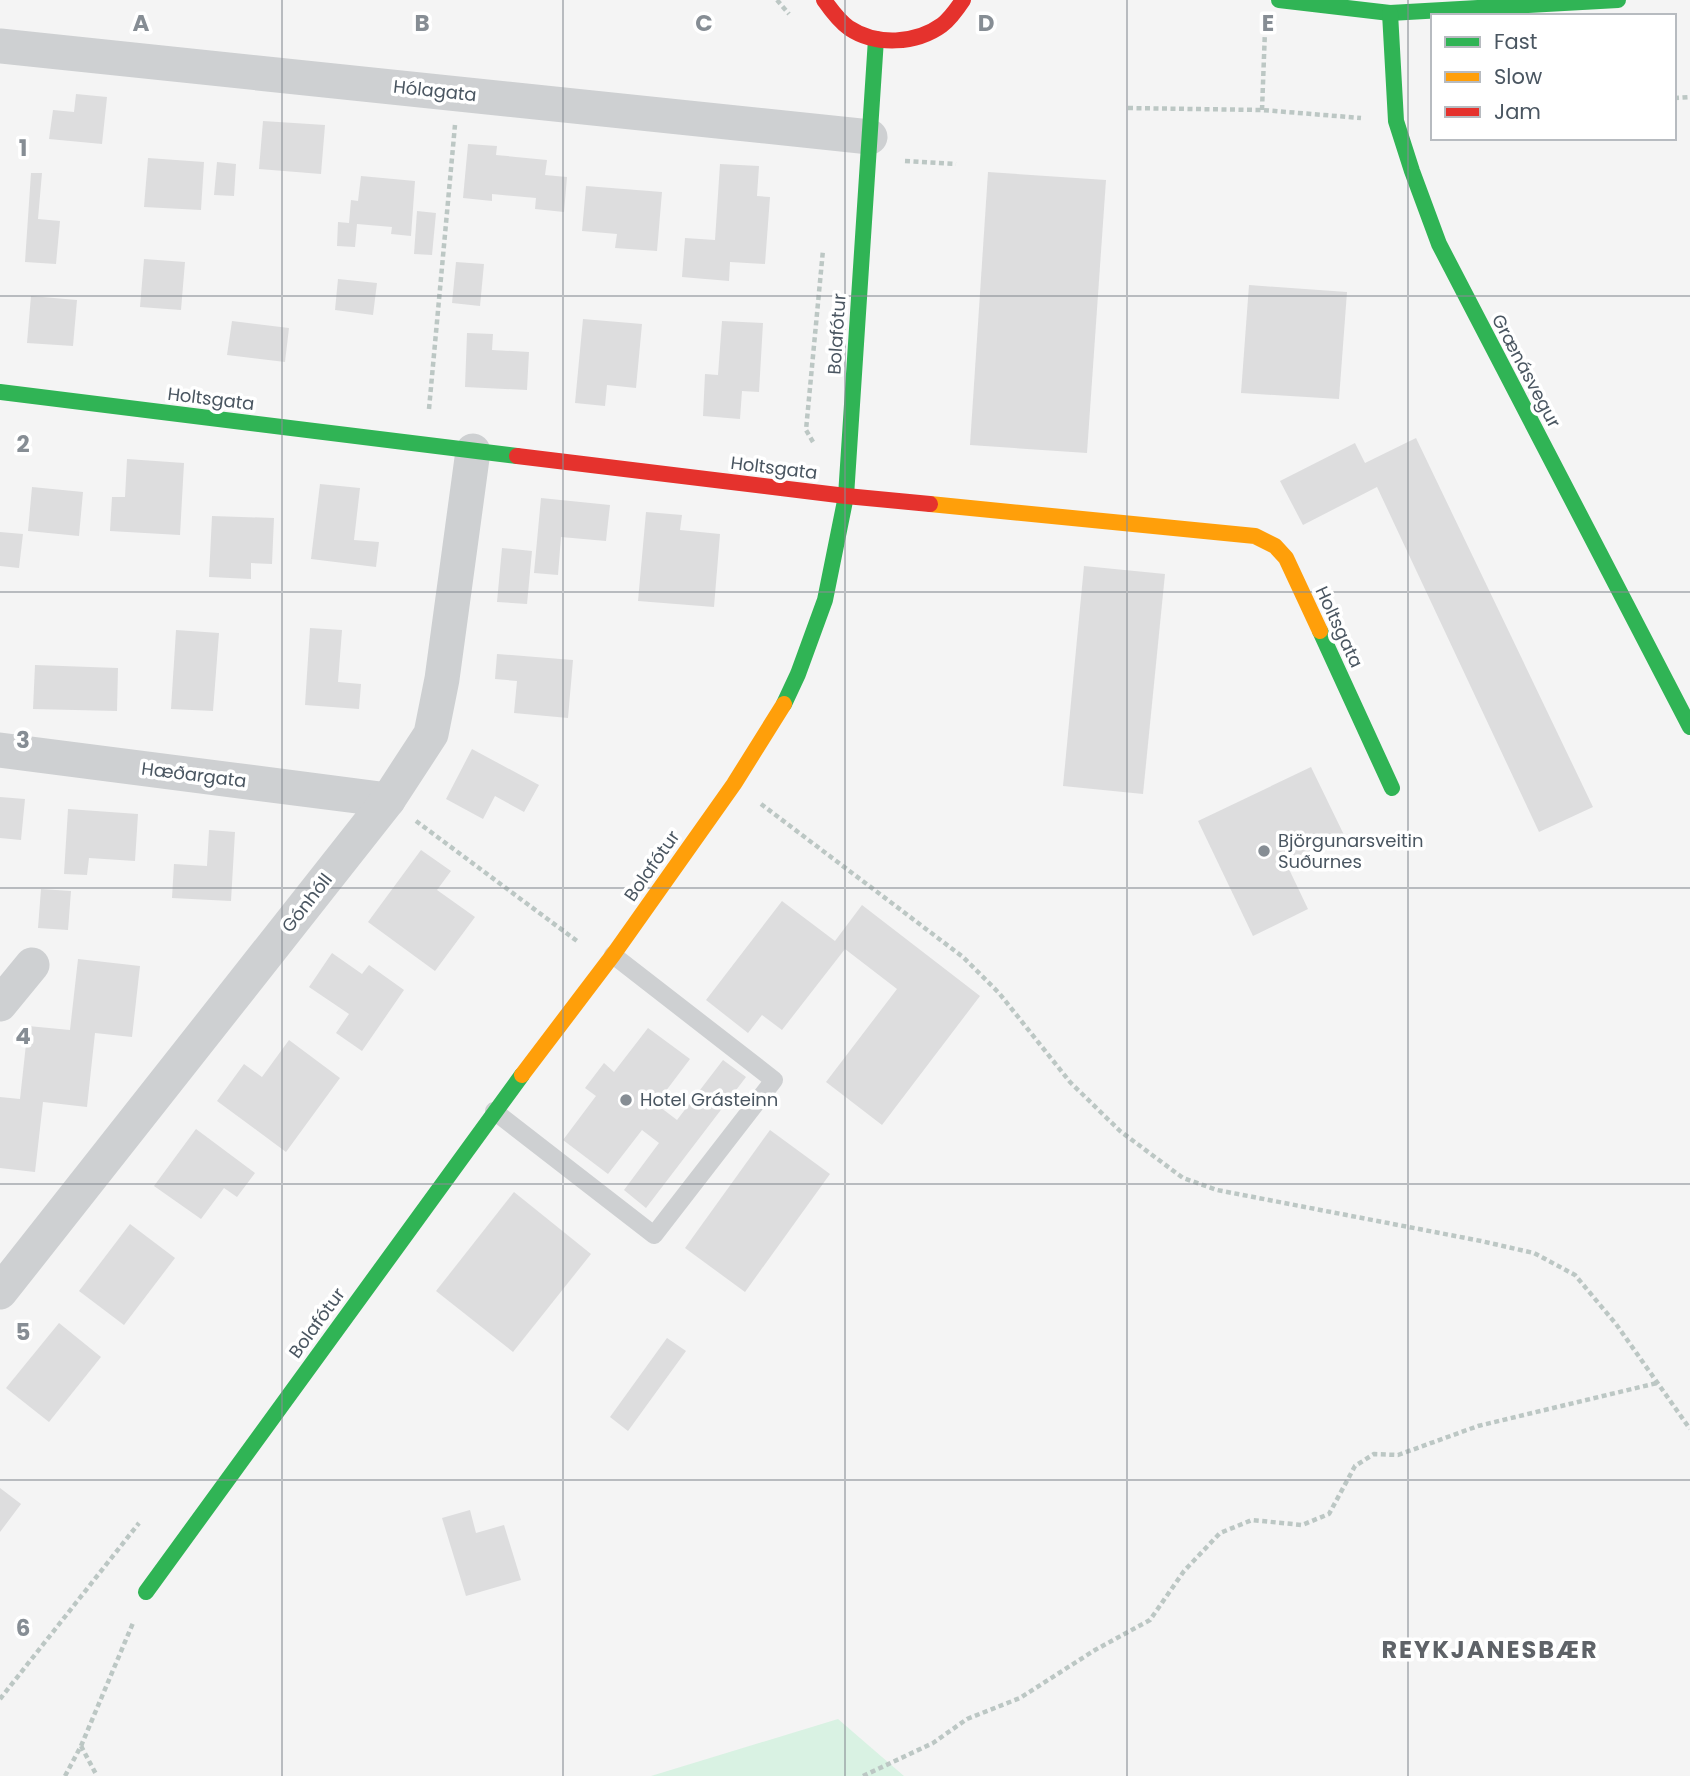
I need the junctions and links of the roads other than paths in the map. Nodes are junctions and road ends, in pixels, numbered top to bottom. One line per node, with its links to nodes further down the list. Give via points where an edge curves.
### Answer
1 (824, 0): 6 (street, via 853,30)
2 (963, 0): 6 (street, via 943,24 923,36 900,41)
3 (1279, 0): 5 (street)
4 (1618, 0): 5 (street)
5 (1390, 13): 12 (street, Grænásvegur, via 1396,121 1439,244)
6 (876, 39): 8 (street, Bolafótur)
7 (0, 46): 8 (street, Hólagata)
8 (870, 136): 11 (street, Bolafótur)
9 (0, 392): 10 (street, Holtsgata)
10 (473, 451): 11 (street, Holtsgata); 15 (street, Gónhóll, via 431,734)
11 (846, 496): 14 (street, Holtsgata, via 1255,536 1286,558); 16 (street, Bolafótur, via 825,600 780,711 734,784)
12 (1690, 727)
13 (0, 750): 15 (street, Hæðargata)
14 (1392, 788)
15 (388, 800): 20 (street, Gónhóll)
16 (612, 955): 19 (street, Bolafótur); 19 (lane, via 774,1080 654,1235)
17 (32, 965): 18 (street)
18 (0, 1004)
19 (494, 1111): 21 (street, Bolafótur)
20 (0, 1292)
21 (146, 1592)

